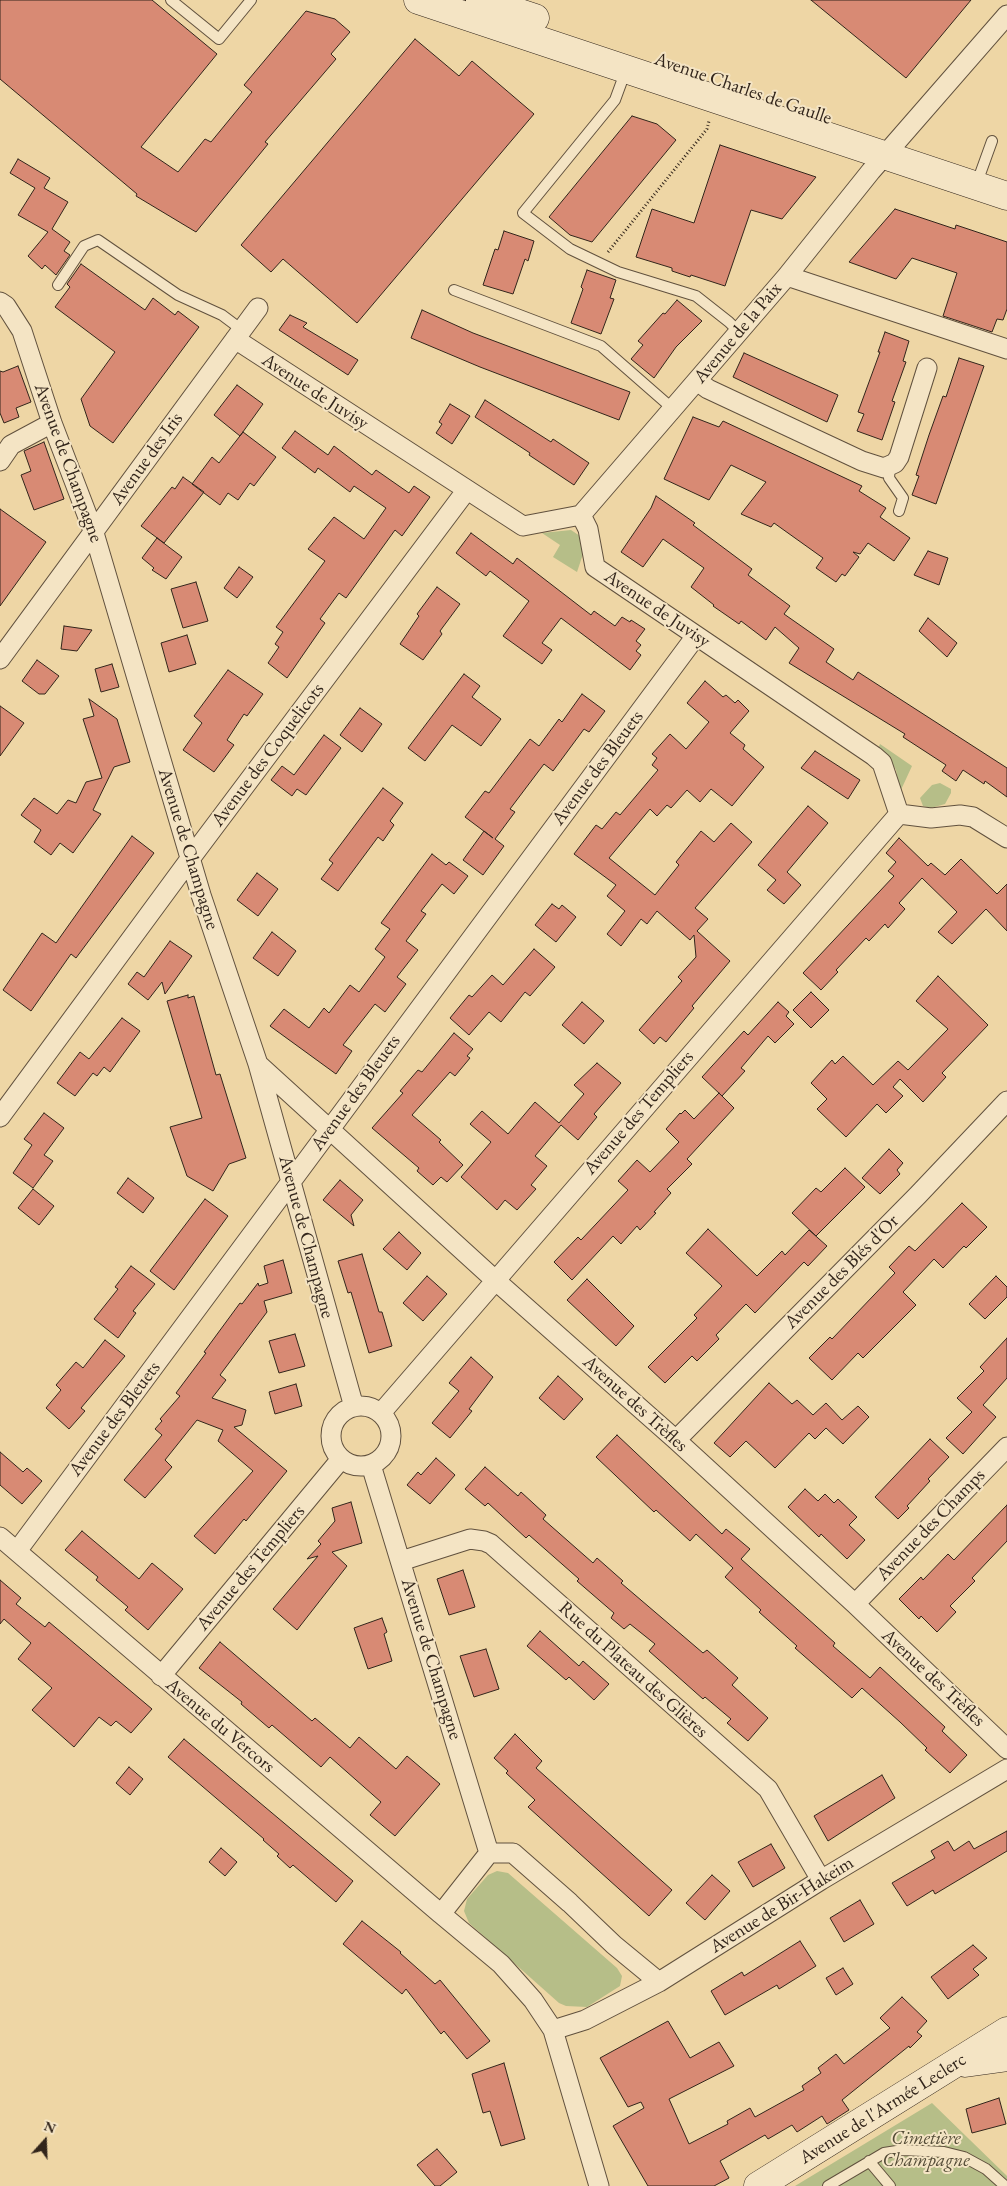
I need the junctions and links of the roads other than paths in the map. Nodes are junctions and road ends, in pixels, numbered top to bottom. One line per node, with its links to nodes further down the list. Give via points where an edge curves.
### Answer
1 (251, 0): 4 (lane, via 219,39)
2 (418, 0): 6 (main road, Avenue Charles de Gaulle)
3 (480, 0): 7 (main road, Avenue Charles de Gaulle)
4 (178, 2)
5 (1007, 14): 10 (street, Avenue de la Paix)
6 (513, 31): 7 (main road, via 542,30 578,42); 8 (main road, Avenue Charles de Gaulle)
7 (583, 35): 10 (main road, Avenue Charles de Gaulle)
8 (638, 73): 10 (main road, Avenue Charles de Gaulle, via 716,99); 10 (main road, Avenue Charles de Gaulle, via 674,76); 20 (lane, via 523,213 570,249 596,262 696,296)
9 (992, 141): 11 (lane)
10 (892, 148): 11 (main road, Avenue Charles de Gaulle); 14 (main road, Avenue Charles de Gaulle); 15 (street, Avenue de la Paix)
11 (980, 173): 12 (main road, Avenue Charles de Gaulle); 13 (main road, Avenue Charles de Gaulle)
12 (1007, 177)
13 (1007, 186)
14 (1007, 196)
15 (787, 276): 20 (street, Avenue de la Paix); 22 (street)
16 (58, 285): 21 (lane, via 84,246 98,240 178,295 222,315)
17 (454, 290): 25 (lane, via 600,346)
18 (0, 302): 26 (street, Avenue de Champagne, via 22,331)
19 (258, 308): 21 (street, Avenue des Iris)
20 (738, 332): 24 (street, Avenue de la Paix)
21 (238, 334): 29 (street, Avenue de Juvisy); 32 (street, Avenue des Iris)
22 (1007, 349)
23 (927, 368): 28 (street, via 899,457)
24 (697, 381): 25 (street, Avenue de la Paix); 28 (street, via 862,461 884,468)
25 (673, 409): 31 (street, Avenue de la Paix)
26 (52, 423): 27 (street, via 11,445); 32 (street, Avenue de Champagne)
27 (0, 461)
28 (890, 466): 30 (lane, via 889,478 903,498)
29 (466, 490): 31 (street, Avenue de Juvisy, via 524,526); 37 (street, Avenue des Coquelicots)
30 (899, 511)
31 (581, 515): 33 (street, Avenue de Juvisy, via 588,529 595,567)
32 (94, 533): 34 (street, Avenue des Iris); 37 (street, Avenue de Champagne)
33 (696, 636): 35 (street, Avenue de Juvisy, via 882,763); 41 (street, Avenue des Bleuets)
34 (0, 659)
35 (899, 814): 36 (street, via 931,818 960,814 973,817); 43 (street, Avenue des Templiers)
36 (1007, 838)
37 (190, 859): 38 (street, Avenue de Champagne); 40 (street, Avenue des Coquelicots)
38 (258, 1064): 41 (street, Avenue des Trèfles); 42 (street, Avenue de Champagne)
39 (1007, 1101): 46 (street, Avenue des Blés d'Or)
40 (0, 1117)
41 (329, 1129): 42 (street, Avenue des Bleuets); 43 (street, Avenue des Trèfles)
42 (291, 1182): 44 (street, Avenue de Champagne); 51 (street, Avenue des Bleuets)
43 (495, 1280): 45 (street, Avenue des Templiers); 46 (street, Avenue des Trèfles)
44 (354, 1407): 45 (street, via 365,1406); 48 (street, via 338,1416 333,1425 332,1444)
45 (381, 1413): 49 (street, via 392,1432 391,1442 382,1459)
46 (676, 1440): 53 (street, Avenue des Trèfles)
47 (1007, 1447): 53 (street, Avenue des Champs)
48 (341, 1460): 49 (street, via 352,1466); 54 (street, Avenue des Templiers)
49 (371, 1465): 52 (street, Avenue de Champagne)
50 (0, 1537): 51 (street, Avenue du Vercors)
51 (17, 1551): 54 (street, Avenue du Vercors)
52 (401, 1561): 57 (street, Avenue de Champagne); 58 (street, Rue du Plateau des Glières, via 470,1539 491,1544 768,1789)
53 (855, 1604): 55 (street, Avenue des Trèfles)
54 (162, 1676): 59 (street, Avenue du Vercors)
55 (1007, 1749)
56 (1007, 1769): 58 (street, Avenue de Bir-Hakeim)
57 (489, 1853): 59 (street); 60 (street, via 513,1853)
58 (822, 1880): 60 (street, Avenue de Bir-Hakeim)
59 (441, 1914): 61 (street, Avenue du Vercors, via 501,1964 533,2000)
60 (659, 1982): 61 (street, Avenue de Bir-Hakeim, via 585,2020)
61 (552, 2030): 66 (street, Avenue du Vercors)
62 (1007, 2031): 64 (main road, Avenue de l'Armée Leclerc)
63 (1007, 2057): 64 (main road)
64 (956, 2064): 67 (main road, Avenue de l'Armée Leclerc)
65 (869, 2161): 68 (lane); 69 (lane); 70 (lane, via 884,2153 903,2150 944,2152 964,2157)
66 (599, 2186)
67 (758, 2186)
68 (828, 2186)
69 (890, 2186)
70 (1005, 2186)

